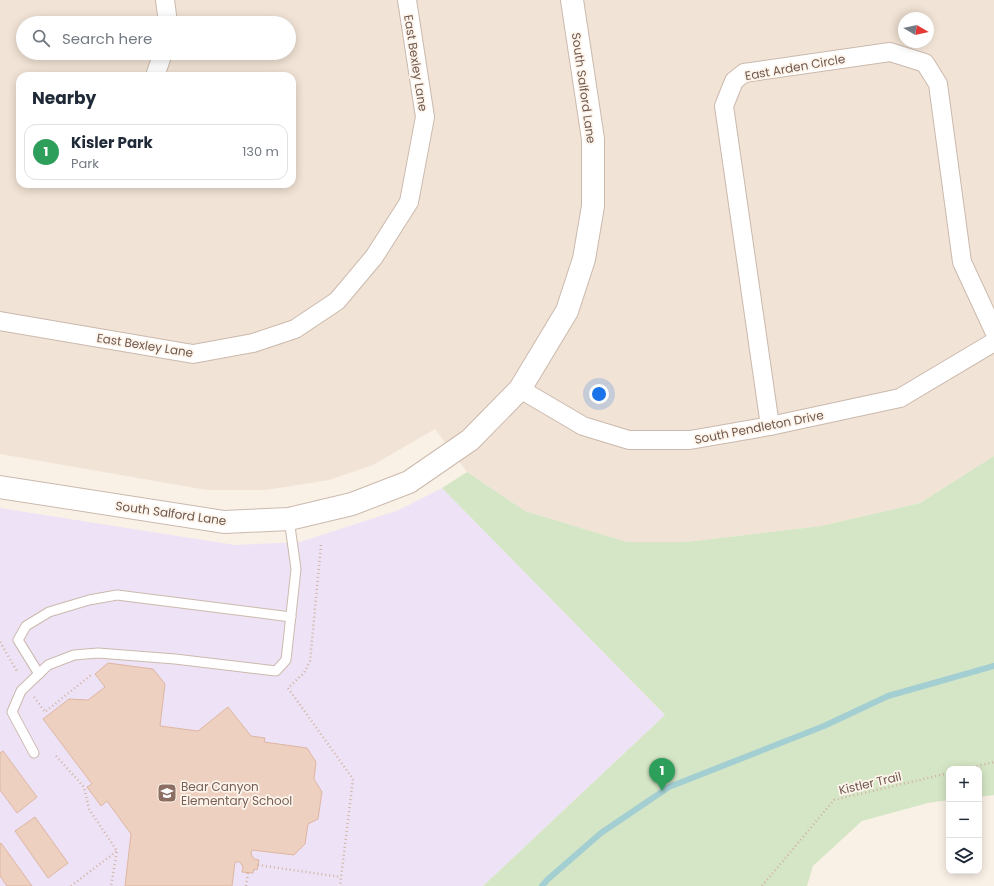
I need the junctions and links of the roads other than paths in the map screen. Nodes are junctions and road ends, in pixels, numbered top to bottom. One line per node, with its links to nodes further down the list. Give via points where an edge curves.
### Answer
1 (164, 0): 4 (street)
2 (407, 0): 7 (street, East Bexley Lane, via 425,117 409,202 374,257 337,302 295,329 253,343 193,354)
3 (572, 0): 10 (street, South Salford Lane, via 593,139 593,206 584,259 567,311)
4 (167, 16)
5 (161, 60): 6 (street)
6 (156, 72)
7 (0, 321)
8 (994, 331): 11 (street, East Arden Circle, via 962,262 938,84 925,63 890,52 744,73 734,81 724,106)
9 (994, 342): 11 (street, South Pendleton Drive, via 900,398)
10 (520, 389): 11 (street, South Pendleton Drive, via 583,426 629,440 690,440); 13 (street, South Salford Lane, via 470,440 409,482 352,504)
11 (770, 426)
12 (0, 487): 13 (street, South Salford Lane, via 224,522)
13 (289, 518): 14 (lane, via 296,569)
14 (291, 617): 15 (lane, via 286,660 276,672 175,659 98,653 74,655 48,665); 15 (lane, via 117,595 89,600 49,612 26,626 18,640)
15 (39, 674): 16 (lane, via 21,691 12,712)
16 (34, 753)

